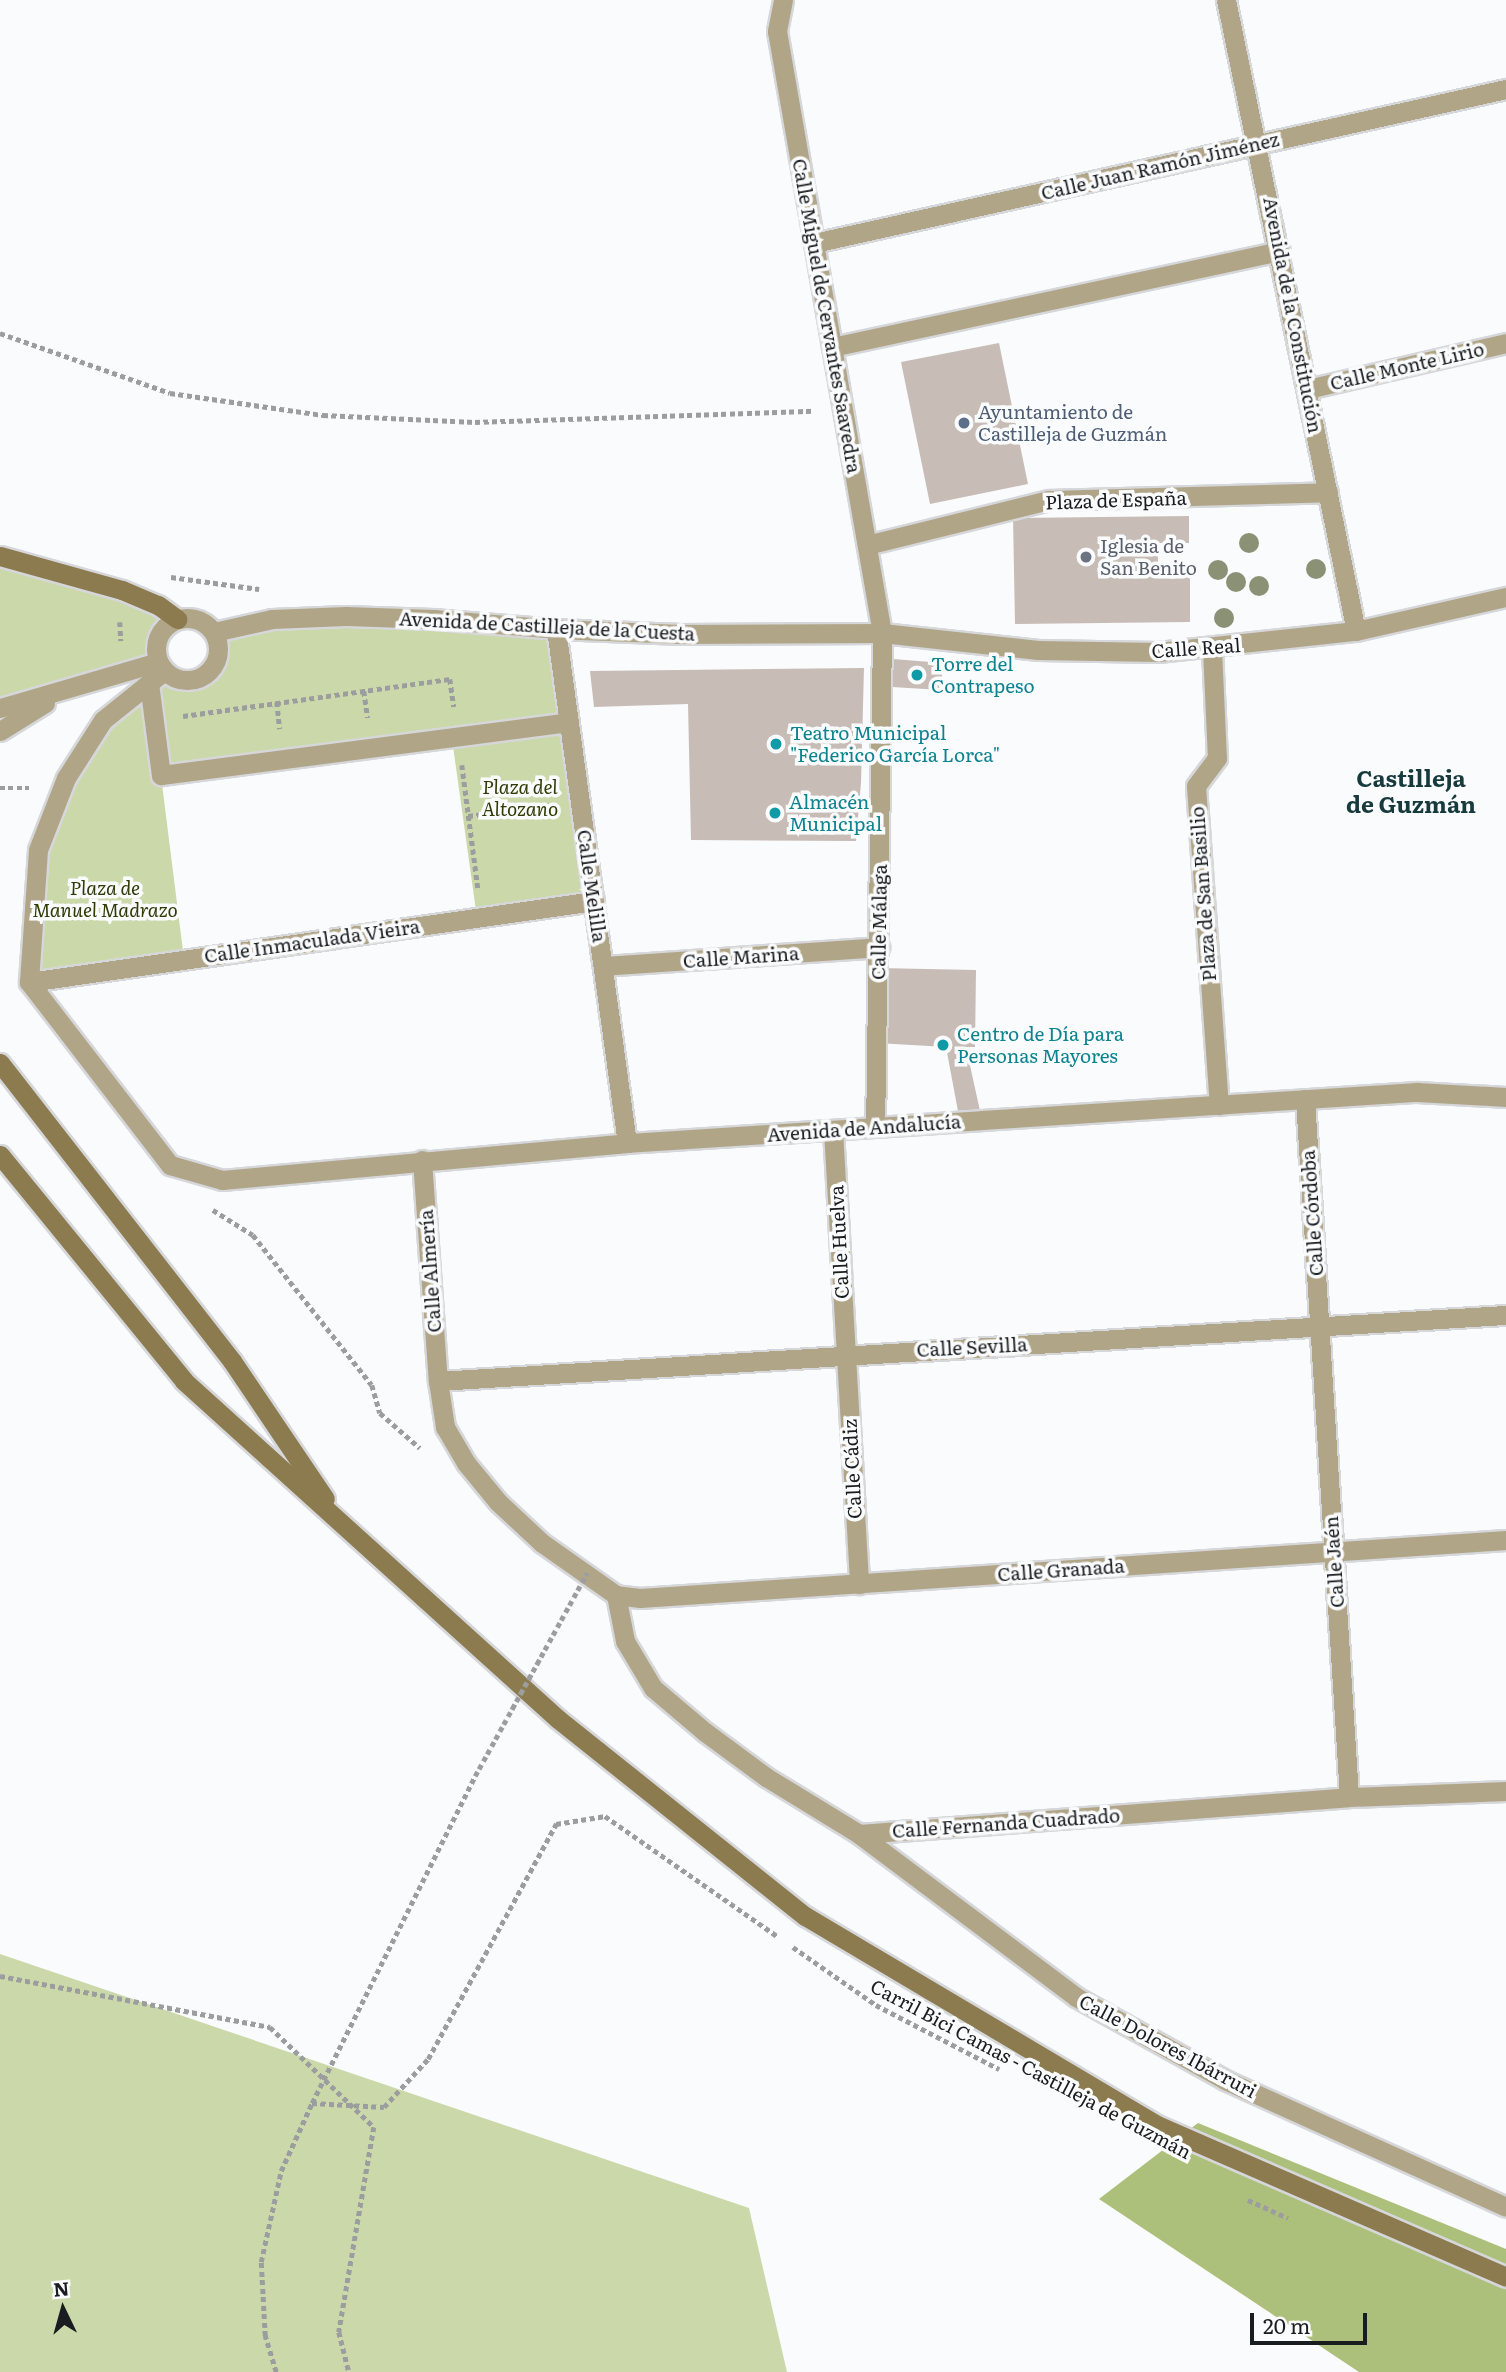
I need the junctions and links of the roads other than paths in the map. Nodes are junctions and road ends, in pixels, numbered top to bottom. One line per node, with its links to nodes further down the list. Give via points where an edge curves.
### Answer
1 (783, 0): 5 (street, Calle Miguel de Cervantes Saavedra, via 777,31)
2 (1226, 0): 4 (street, Avenida de la Constitución)
3 (1506, 89): 4 (street, Calle Juan Ramón Jiménez)
4 (1258, 144): 5 (street, Calle Juan Ramón Jiménez); 6 (street, Avenida de la Constitución)
5 (814, 243): 8 (street, Calle Miguel de Cervantes Saavedra)
6 (1280, 251): 8 (street); 9 (street, Avenida de la Constitución)
7 (1506, 343): 9 (street, Calle Monte Lirio)
8 (832, 347): 11 (street, Calle Miguel de Cervantes Saavedra)
9 (1307, 389): 10 (street, Avenida de la Constitución)
10 (1328, 492): 11 (street, Plaza de España, via 1049,500); 16 (street, Avenida de la Constitución)
11 (867, 545): 18 (street, Calle Miguel de Cervantes Saavedra)
12 (0, 556): 14 (main road, via 122,590 158,605)
13 (1506, 597): 16 (street, Calle Real)
14 (177, 619): 17 (street, via 198,620); 20 (street, via 157,642)
15 (556, 629): 17 (street, Avenida de Castilleja de la Cuesta, via 346,616 272,619); 18 (street, Avenida de Castilleja de la Cuesta); 23 (street, Calle Melilla)
16 (1356, 631): 19 (street, Calle Real)
17 (214, 632): 20 (street, via 219,652 210,671 192,681)
18 (882, 633): 19 (street, Calle Real, via 1038,650); 26 (street, Calle Málaga)
19 (1212, 649): 32 (street, Plaza de San Basilio, via 1217,758 1196,786)
20 (157, 672): 21 (street, via 124,672); 23 (street, via 154,720 161,775); 28 (street, via 103,720 66,778 38,850)
21 (69, 687): 22 (street); 24 (street)
22 (0, 708)
23 (569, 722): 25 (street, Calle Melilla)
24 (0, 731)
25 (594, 901): 27 (street, Calle Melilla); 28 (street, Calle Inmaculada Vieira)
26 (879, 947): 27 (street, Calle Marina); 33 (street, Calle Málaga)
27 (603, 966): 35 (street, Calle Melilla)
28 (29, 982): 37 (street, Avenida de Andalucía, via 170,1165 222,1180)
29 (0, 1063): 42 (main road, via 233,1361)
30 (1506, 1097): 31 (street, Avenida de Andalucía, via 1418,1092)
31 (1305, 1099): 32 (street, Avenida de Andalucía); 39 (street, Calle Córdoba)
32 (1219, 1105): 33 (street, Avenida de Andalucía)
33 (875, 1127): 34 (street, Avenida de Andalucía)
34 (833, 1130): 35 (street, Avenida de Andalucía); 40 (street, Calle Huelva)
35 (626, 1143): 37 (street, Avenida de Andalucía)
36 (0, 1155): 42 (main road, via 184,1381)
37 (422, 1160): 41 (street, Calle Almería)
38 (1506, 1315): 39 (street, Calle Sevilla)
39 (1319, 1327): 40 (street, Calle Sevilla); 44 (street, Calle Jaén)
40 (846, 1354): 41 (street, Calle Sevilla); 45 (street, Calle Cádiz)
41 (438, 1381): 46 (street, Calle Almería, via 445,1427 466,1464 542,1543)
42 (341, 1523): 51 (main road, via 558,1718 805,1916 1157,2125)
43 (1506, 1540): 44 (street, Calle Granada)
44 (1333, 1552): 45 (street, Calle Granada); 48 (street, Calle Jaén)
45 (859, 1584): 46 (street, Calle Granada, via 640,1598)
46 (616, 1595): 49 (street, via 625,1641 653,1688 766,1777)
47 (1506, 1791): 48 (street, Calle Fernanda Cuadrado)
48 (1349, 1797): 49 (street, Calle Fernanda Cuadrado)
49 (859, 1834): 50 (street, Calle Dolores Ibárruri, via 1076,1997 1226,2080)
50 (1506, 2207)
51 (1506, 2277)

